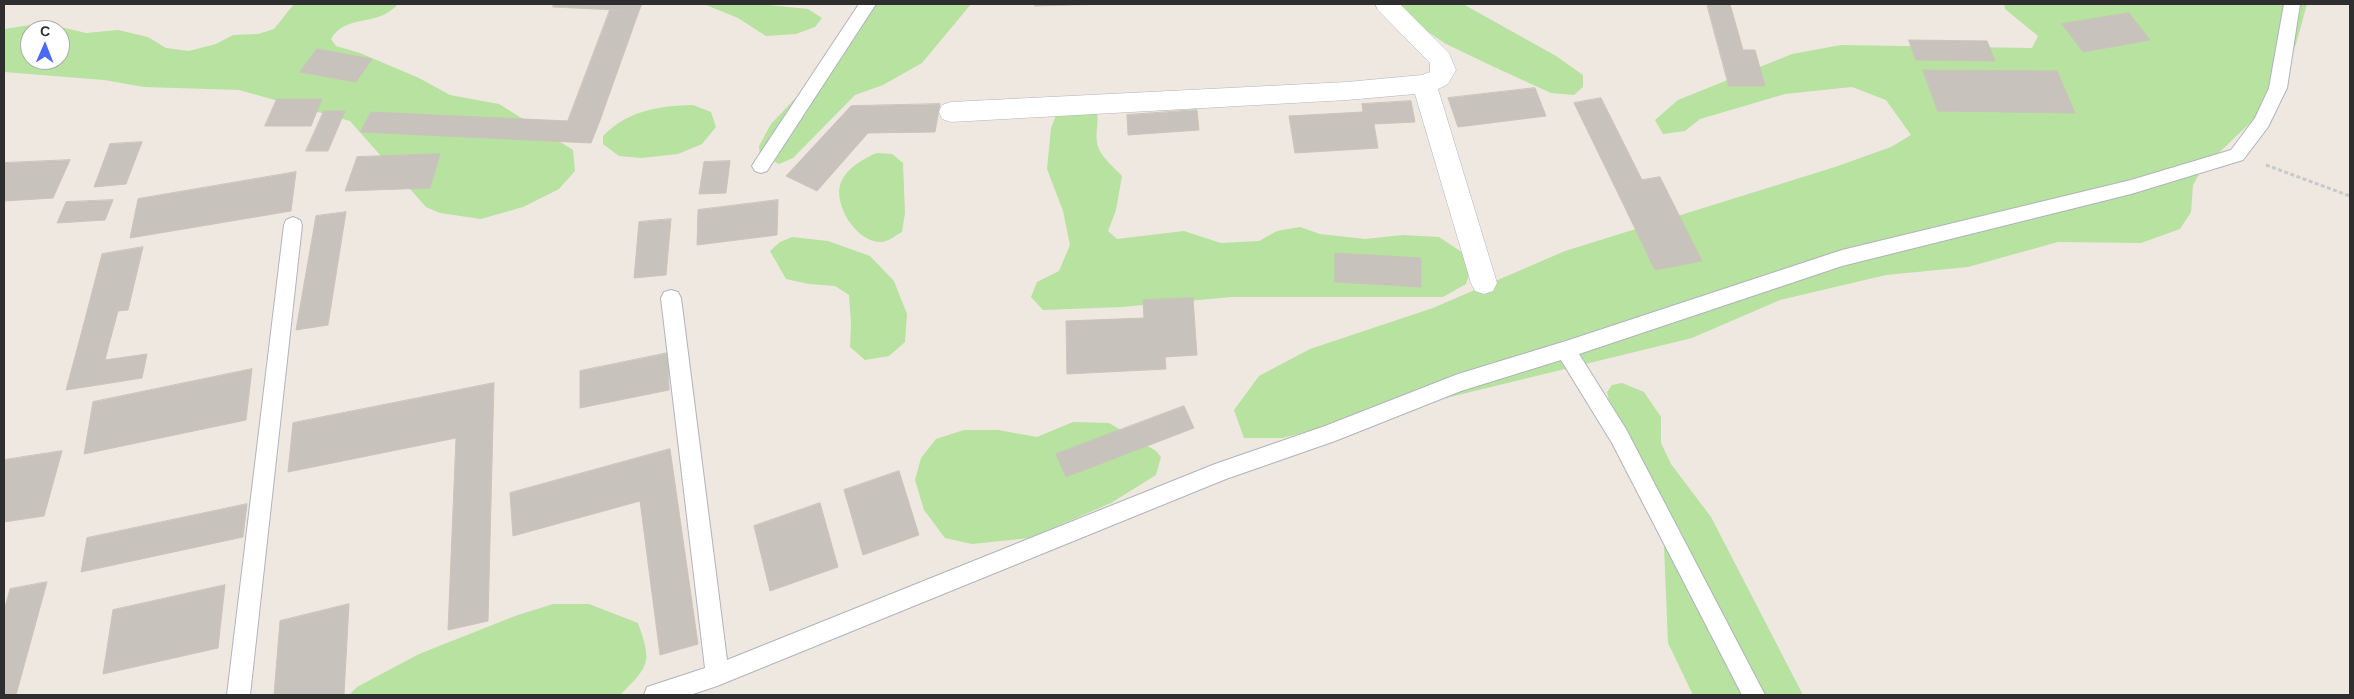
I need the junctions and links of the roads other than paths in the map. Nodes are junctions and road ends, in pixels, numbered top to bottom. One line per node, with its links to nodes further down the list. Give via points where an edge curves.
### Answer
1 (868, 4): 6 (lane)
2 (1386, 4): 4 (street, via 1441,59 1444,70 1439,78)
3 (2292, 4): 10 (lane, via 2278,88 2262,122 2237,155 2131,187 1842,258)
4 (1424, 84): 5 (street); 8 (street)
5 (951, 112)
6 (761, 166)
7 (293, 225): 12 (lane)
8 (1484, 282)
9 (671, 298): 11 (lane)
10 (1566, 350): 11 (lane, via 1458,383 1222,471); 14 (lane, via 1619,436)
11 (717, 675): 13 (lane)
12 (238, 695)
13 (655, 695)
14 (1754, 695)

